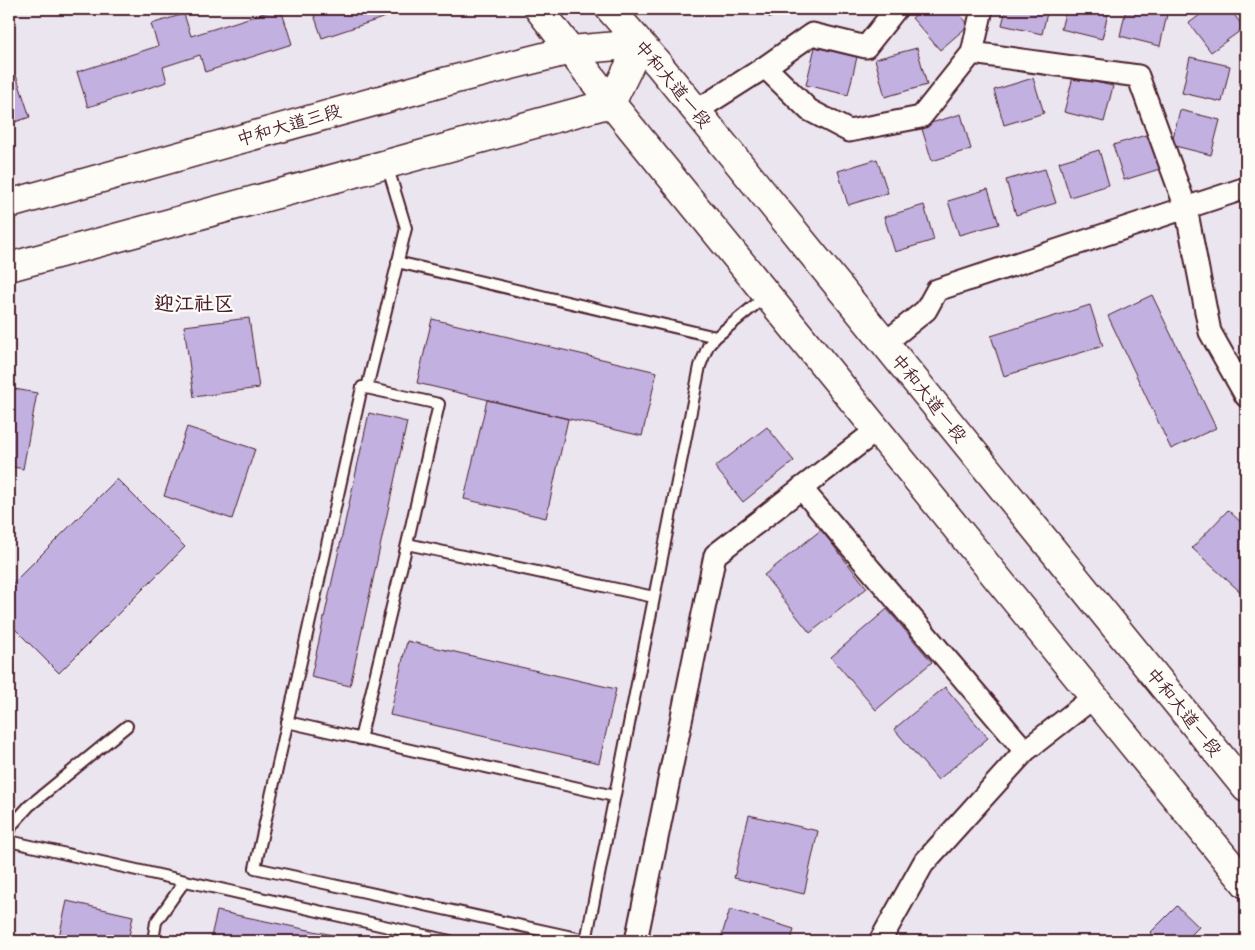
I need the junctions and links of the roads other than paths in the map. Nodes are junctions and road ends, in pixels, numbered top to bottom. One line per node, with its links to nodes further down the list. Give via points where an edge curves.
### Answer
1 (539, 9): 6 (main road)
2 (610, 9): 5 (main road, 中和大道一段)
3 (896, 9): 8 (street, via 866,47 812,34)
4 (982, 9): 7 (street)
5 (640, 44): 6 (main road, 中和大道三段); 9 (main road); 10 (main road, 中和大道一段)
6 (571, 50): 9 (main road); 13 (main road, 中和大道三段, via 448,81)
7 (972, 53): 8 (street, via 921,117 849,131 809,110); 14 (street, via 1138,76)
8 (765, 67): 10 (street)
9 (611, 103): 11 (main road); 17 (main road)
10 (696, 110): 19 (main road, 中和大道一段)
11 (386, 164): 15 (lane, via 406,228); 16 (main road)
12 (1246, 188): 14 (street)
13 (9, 204)
14 (1186, 208): 19 (street, via 937,290 926,310); 21 (street, via 1210,332)
15 (397, 262): 18 (lane); 20 (lane)
16 (9, 267)
17 (767, 295): 18 (lane); 22 (main road)
18 (716, 337): 25 (lane, via 708,346 700,366)
19 (885, 343): 31 (main road, 中和大道一段)
20 (366, 388): 24 (lane, via 439,404); 27 (lane, via 362,387)
21 (1246, 396)
22 (877, 430): 23 (street); 26 (main road)
23 (801, 488): 30 (street); 40 (street, via 714,555)
24 (407, 544): 25 (lane); 29 (lane)
25 (654, 597): 32 (lane)
26 (1094, 696): 30 (street); 36 (main road)
27 (287, 722): 29 (lane); 37 (lane, via 255,868)
28 (127, 726): 33 (lane, via 29,806)
29 (360, 739): 32 (lane)
30 (1025, 751): 41 (street, via 923,864)
31 (1246, 788)
32 (614, 796): 37 (lane)
33 (9, 833)
34 (9, 841): 35 (lane)
35 (184, 882): 38 (lane, via 156,922); 39 (lane)
36 (1246, 884)
37 (586, 940)
38 (153, 941)
39 (450, 941)
40 (636, 941)
41 (880, 941)

